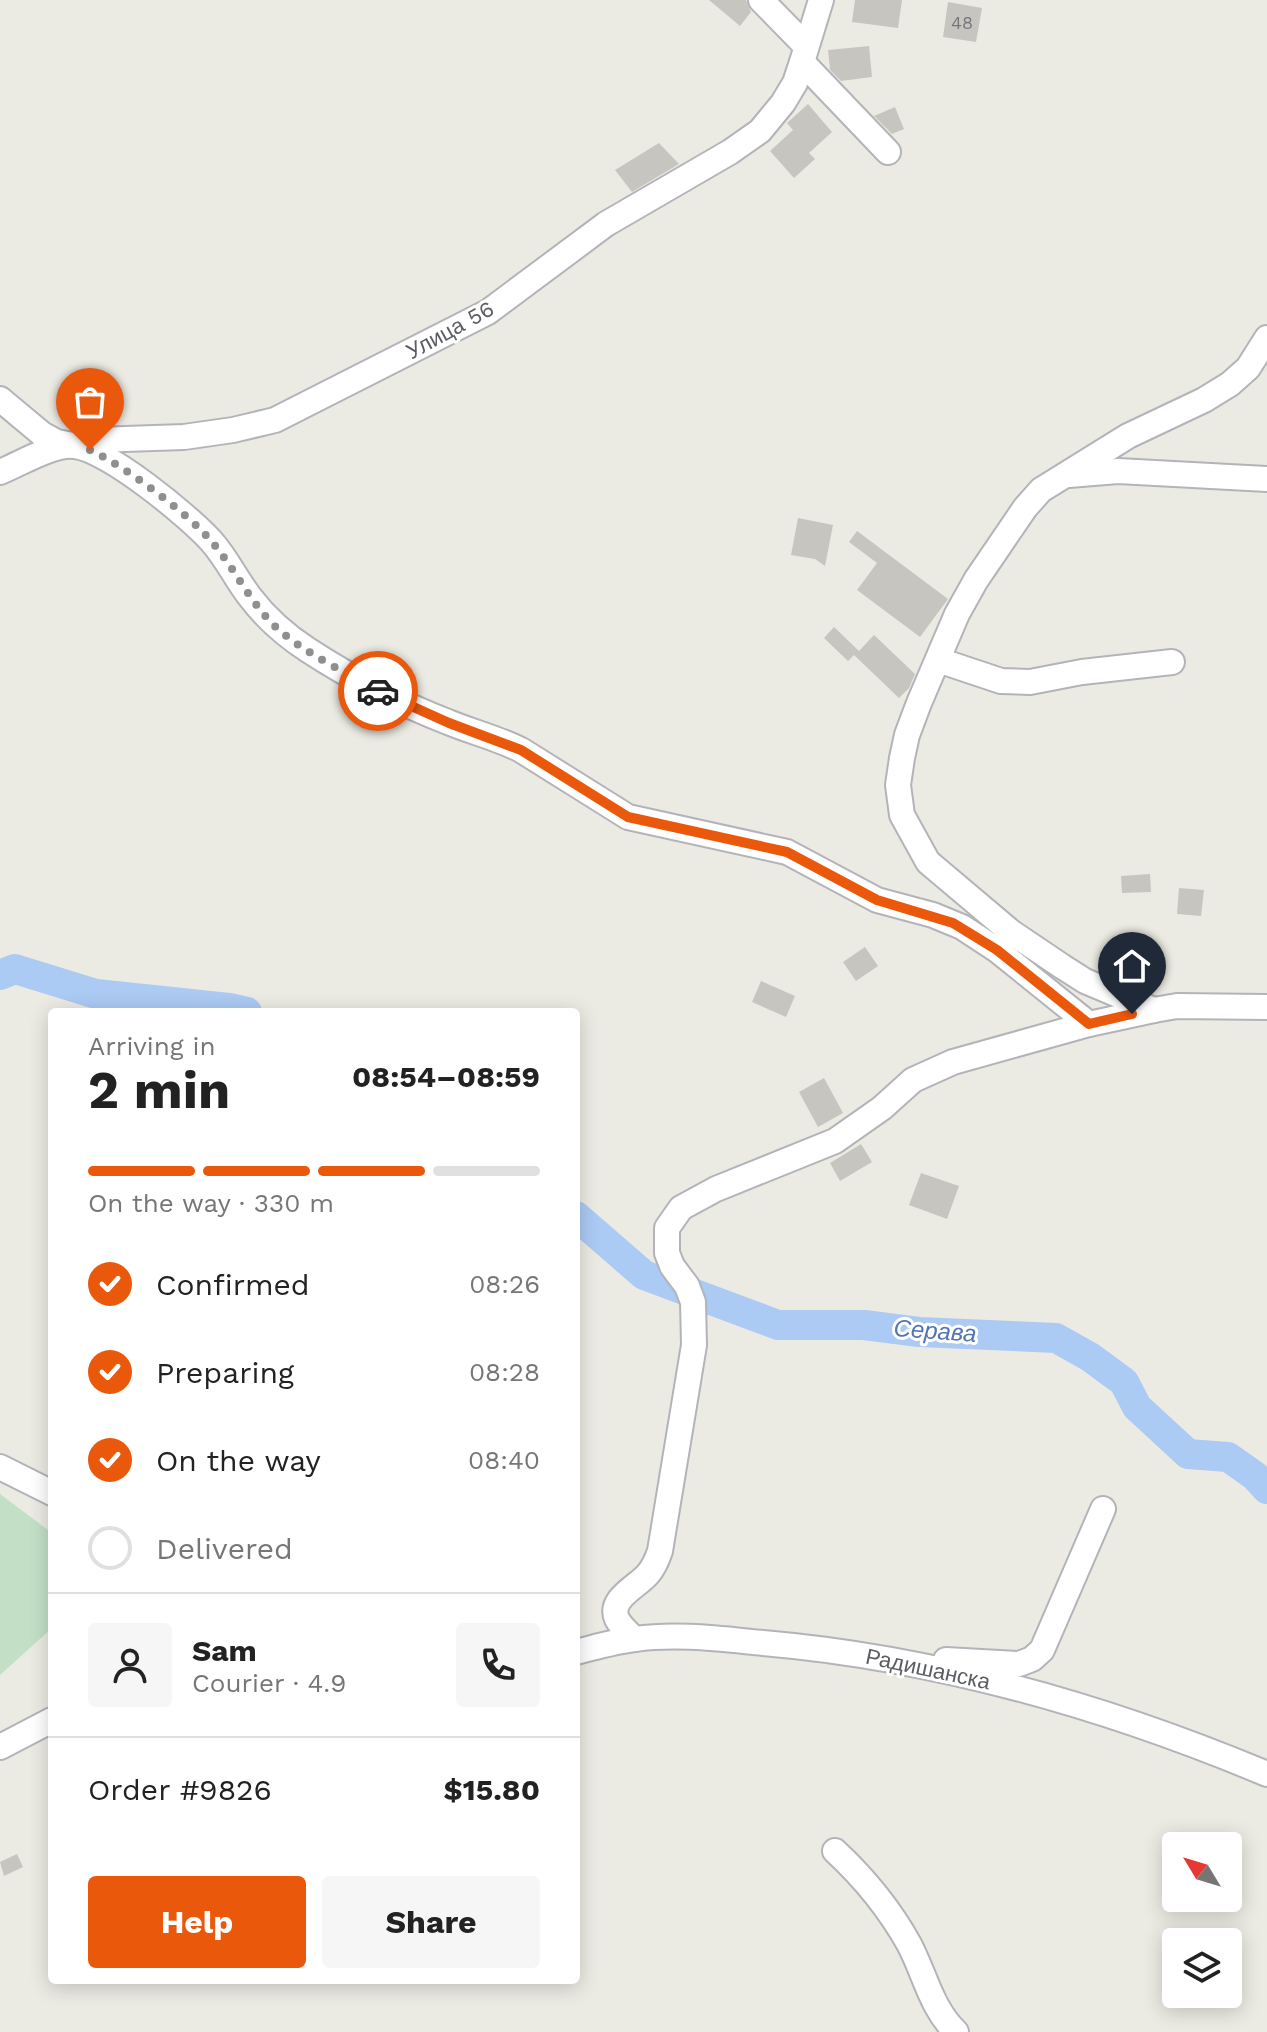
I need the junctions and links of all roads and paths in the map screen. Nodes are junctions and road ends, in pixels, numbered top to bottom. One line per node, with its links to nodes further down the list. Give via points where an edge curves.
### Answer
1 (761, 0): 3 (street)
2 (821, 0): 3 (street, Улица 56)
3 (804, 54): 4 (street); 7 (street, Улица 56, via 795,83 760,131 586,237 469,323 275,420 184,437)
4 (888, 152)
5 (1267, 338): 9 (street, via 1230,384)
6 (0, 399): 7 (street, via 42,434)
7 (73, 445): 8 (street, Улица 56); 15 (street, via 120,467 211,541 280,630 386,695 521,750 628,817 787,852 877,900 953,923 997,950)
8 (0, 472)
9 (1062, 475): 10 (street, via 1118,471); 11 (street, via 1025,508 976,580)
10 (1267, 479)
11 (938, 660): 12 (street, via 1001,681 1030,682); 14 (street, via 907,735 898,785 902,815 928,862 1011,932 1063,967)
12 (1172, 662)
13 (1267, 1007): 14 (street)
14 (1154, 1010): 15 (street)
15 (1089, 1024): 19 (street, via 925,1073 835,1141 697,1198 671,1221 667,1253 693,1302 694,1345 660,1551 650,1572 615,1608 620,1624)
16 (0, 1467): 17 (street)
17 (48, 1491)
18 (1103, 1509): 21 (street, via 1042,1650 1032,1659 1019,1664)
19 (634, 1639): 20 (street, Радишанска); 21 (street, Радишанска, via 801,1646)
20 (580, 1651)
21 (899, 1661): 24 (street, Радишанска, via 1086,1708)
22 (48, 1722): 23 (street)
23 (0, 1747)
24 (1267, 1774)
25 (835, 1851): 26 (street, via 857,1872 909,1944 928,1990)
26 (956, 2032)

